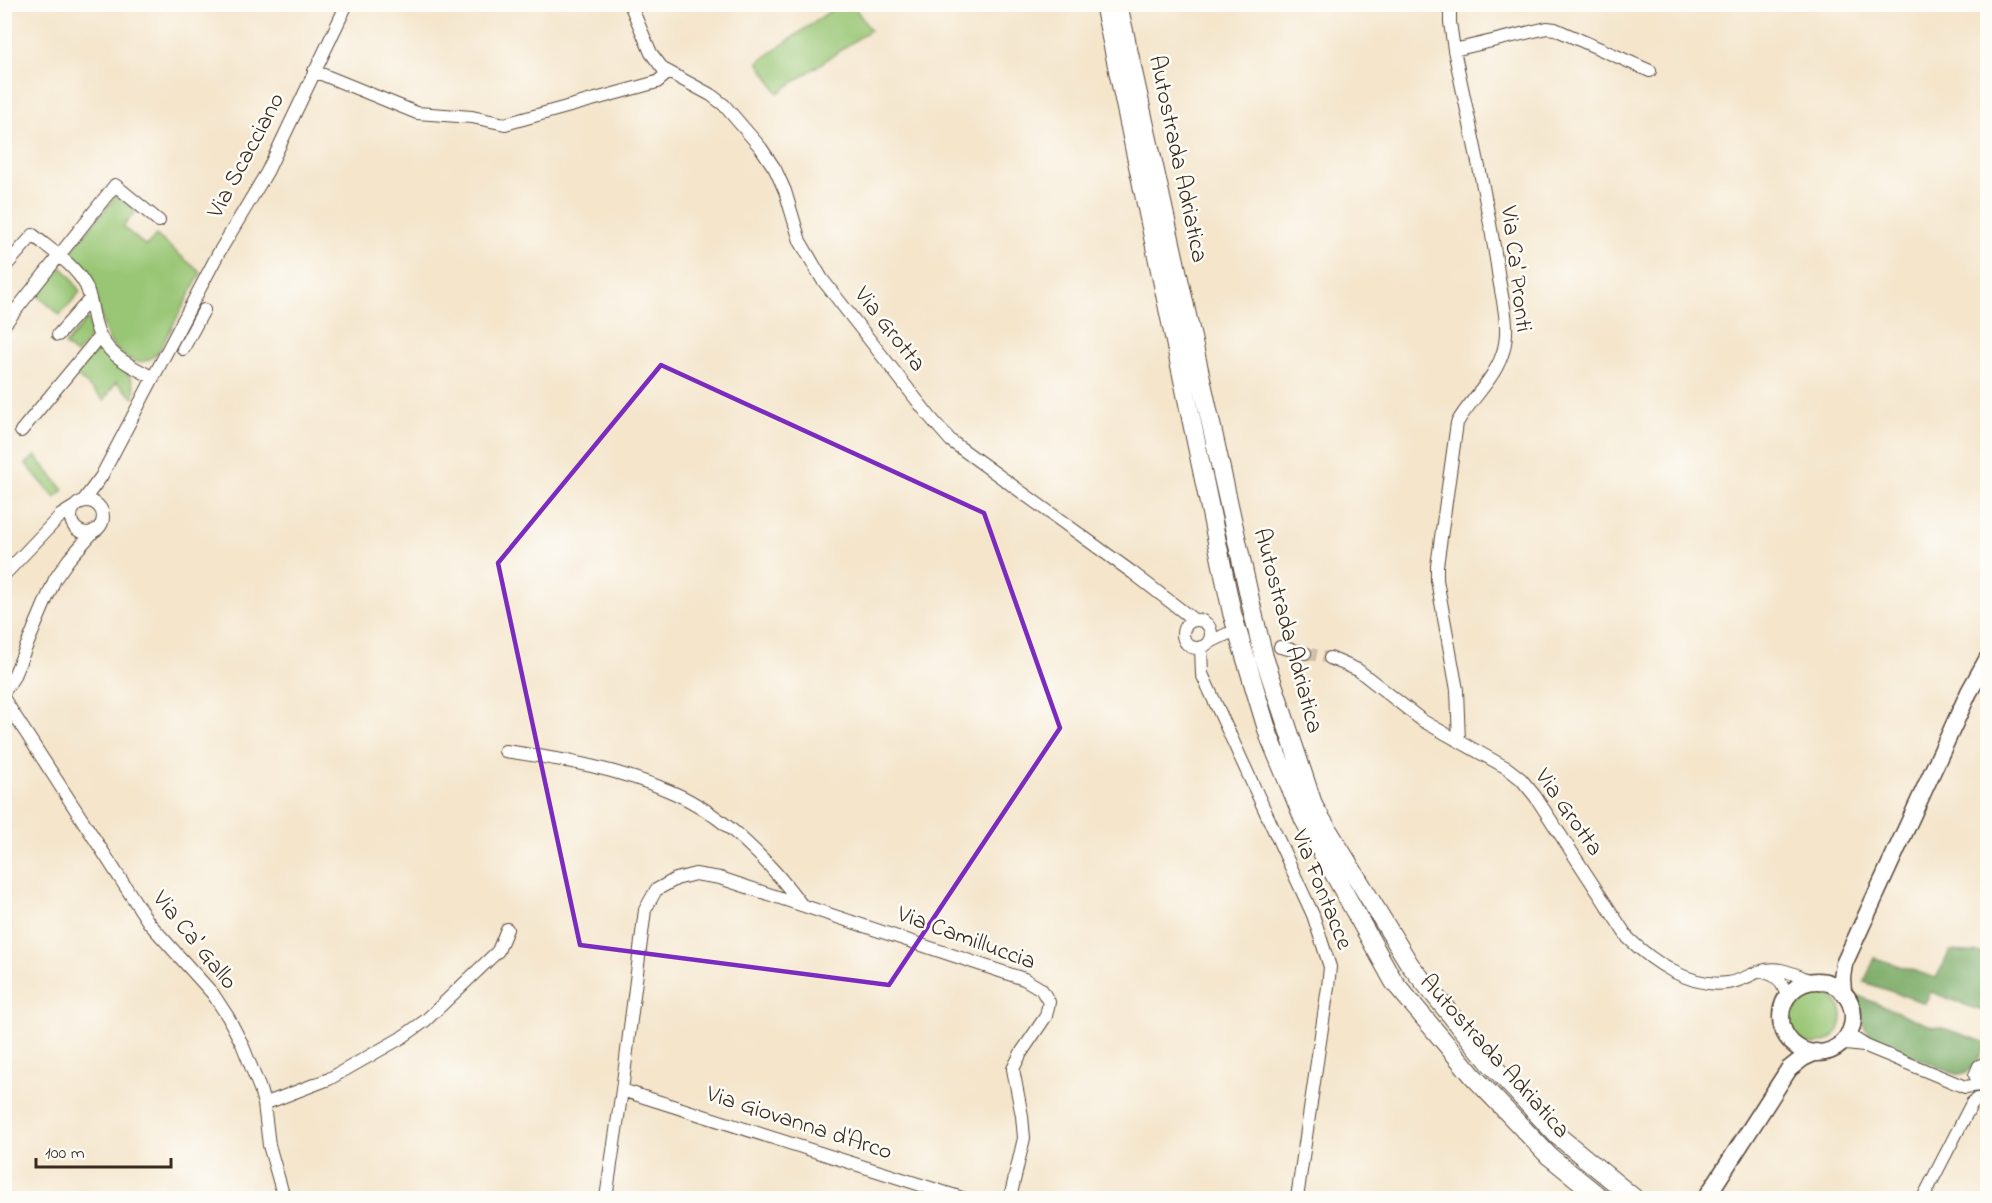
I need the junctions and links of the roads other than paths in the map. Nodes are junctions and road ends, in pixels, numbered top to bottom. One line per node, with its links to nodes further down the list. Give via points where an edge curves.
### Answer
1 (347, 4): 7 (street, Via Scacciano)
2 (630, 4): 9 (street, Via Grotta, via 651,53)
3 (1104, 4): 66 (highway, Autostrada Adriatica, via 1232,614 1269,736 1304,820 1394,982 1473,1076 1549,1156)
4 (1118, 4): 67 (highway, Autostrada Adriatica, via 1264,657 1314,807 1410,965 1490,1063 1558,1136)
5 (1450, 4): 6 (street, Via Ca' Pronti)
6 (1454, 51): 8 (street, via 1547,28); 39 (street, Via Ca' Pronti, via 1494,246 1506,340 1494,371 1457,423 1437,566 1439,599 1457,690)
7 (314, 71): 9 (street, via 417,113 505,124 657,82); 15 (street, Via Scacciano, via 267,172)
8 (1650, 71)
9 (669, 72): 31 (street, Via Grotta, via 724,105 761,148 785,191 800,241 822,279 951,441)
10 (159, 221): 11 (street, via 115,185)
11 (59, 256): 12 (street, via 33,235); 13 (street, via 80,277); 16 (street)
12 (4, 268)
13 (90, 299): 18 (street); 19 (street)
14 (204, 310): 17 (street)
15 (180, 324): 17 (street); 21 (street, Via Scacciano)
16 (4, 325)
17 (193, 330): 20 (street)
18 (58, 335)
19 (99, 337): 21 (street, via 126,364); 22 (street)
20 (183, 349)
21 (152, 377): 23 (street, Via Scacciano)
22 (21, 431)
23 (101, 477): 24 (street, Via Scacciano); 25 (street, Via Scacciano)
24 (78, 504): 25 (street, via 93,502); 26 (street, Via Scacciano, via 71,516); 27 (street)
25 (100, 509): 28 (street, Via Scacciano, via 102,520)
26 (74, 526): 27 (street, via 62,523); 28 (street, via 84,532); 29 (street, Via Scacciano, via 76,537)
27 (51, 527): 30 (street)
28 (95, 530): 29 (street, Via Scacciano)
29 (69, 559): 37 (street, Via Scacciano, via 55,579)
30 (4, 575)
31 (1194, 620): 32 (street, via 1203,621 1210,628 1211,636); 32 (street, via 1184,628 1184,637 1192,646)
32 (1204, 645): 65 (street, Via Fontacce, via 1202,674 1313,915 1330,967)
33 (1281, 647): 34 (street)
34 (1305, 653)
35 (1330, 658): 39 (street, Via Grotta, via 1358,670 1423,721)
36 (1988, 658): 43 (main road)
37 (4, 692)
38 (4, 699): 60 (street, Via Ca' Gallo, via 148,923 213,994 242,1044)
39 (1460, 741): 44 (street, Via Grotta, via 1521,779 1628,938 1645,954 1702,982 1730,983)
40 (505, 751): 41 (street, via 570,760 676,793 748,844)
41 (801, 904): 58 (street, Via Camilluccia, via 695,874 656,890 645,910); 64 (street, Via Camilluccia, via 1024,978 1041,989 1049,1002 1046,1016 1013,1070 1024,1138)
42 (507, 929): 60 (street, via 498,951 425,1021 329,1079)
43 (1844, 964): 45 (main road); 46 (main road)
44 (1759, 972): 45 (street, Via Grotta, via 1787,970); 47 (street, via 1776,975)
45 (1818, 982): 46 (main road); 47 (main road, via 1795,988)
46 (1843, 992): 48 (main road, via 1852,1011)
47 (1787, 996): 49 (main road, via 1781,1020)
48 (1849, 1031): 50 (street); 51 (main road)
49 (1790, 1041): 53 (main road); 55 (main road)
50 (1866, 1046): 51 (street); 56 (street)
51 (1836, 1047): 53 (main road)
52 (1988, 1051): 54 (street)
53 (1816, 1052): 55 (main road)
54 (1982, 1066): 56 (street, via 1966,1078); 57 (street, via 1976,1078)
55 (1790, 1069): 68 (main road)
56 (1951, 1080): 57 (street, via 1965,1087)
57 (1984, 1086)
58 (622, 1090): 62 (street, Via Camilluccia); 63 (street, Via Giovanna d'Arco)
59 (1988, 1100): 69 (street, via 1972,1103)
60 (264, 1104): 61 (street, Via Ca' Gallo, via 269,1145)
61 (284, 1198)
62 (606, 1198)
63 (962, 1198)
64 (1011, 1198)
65 (1297, 1198)
66 (1601, 1198)
67 (1634, 1198)
68 (1706, 1198)
69 (1923, 1198)

